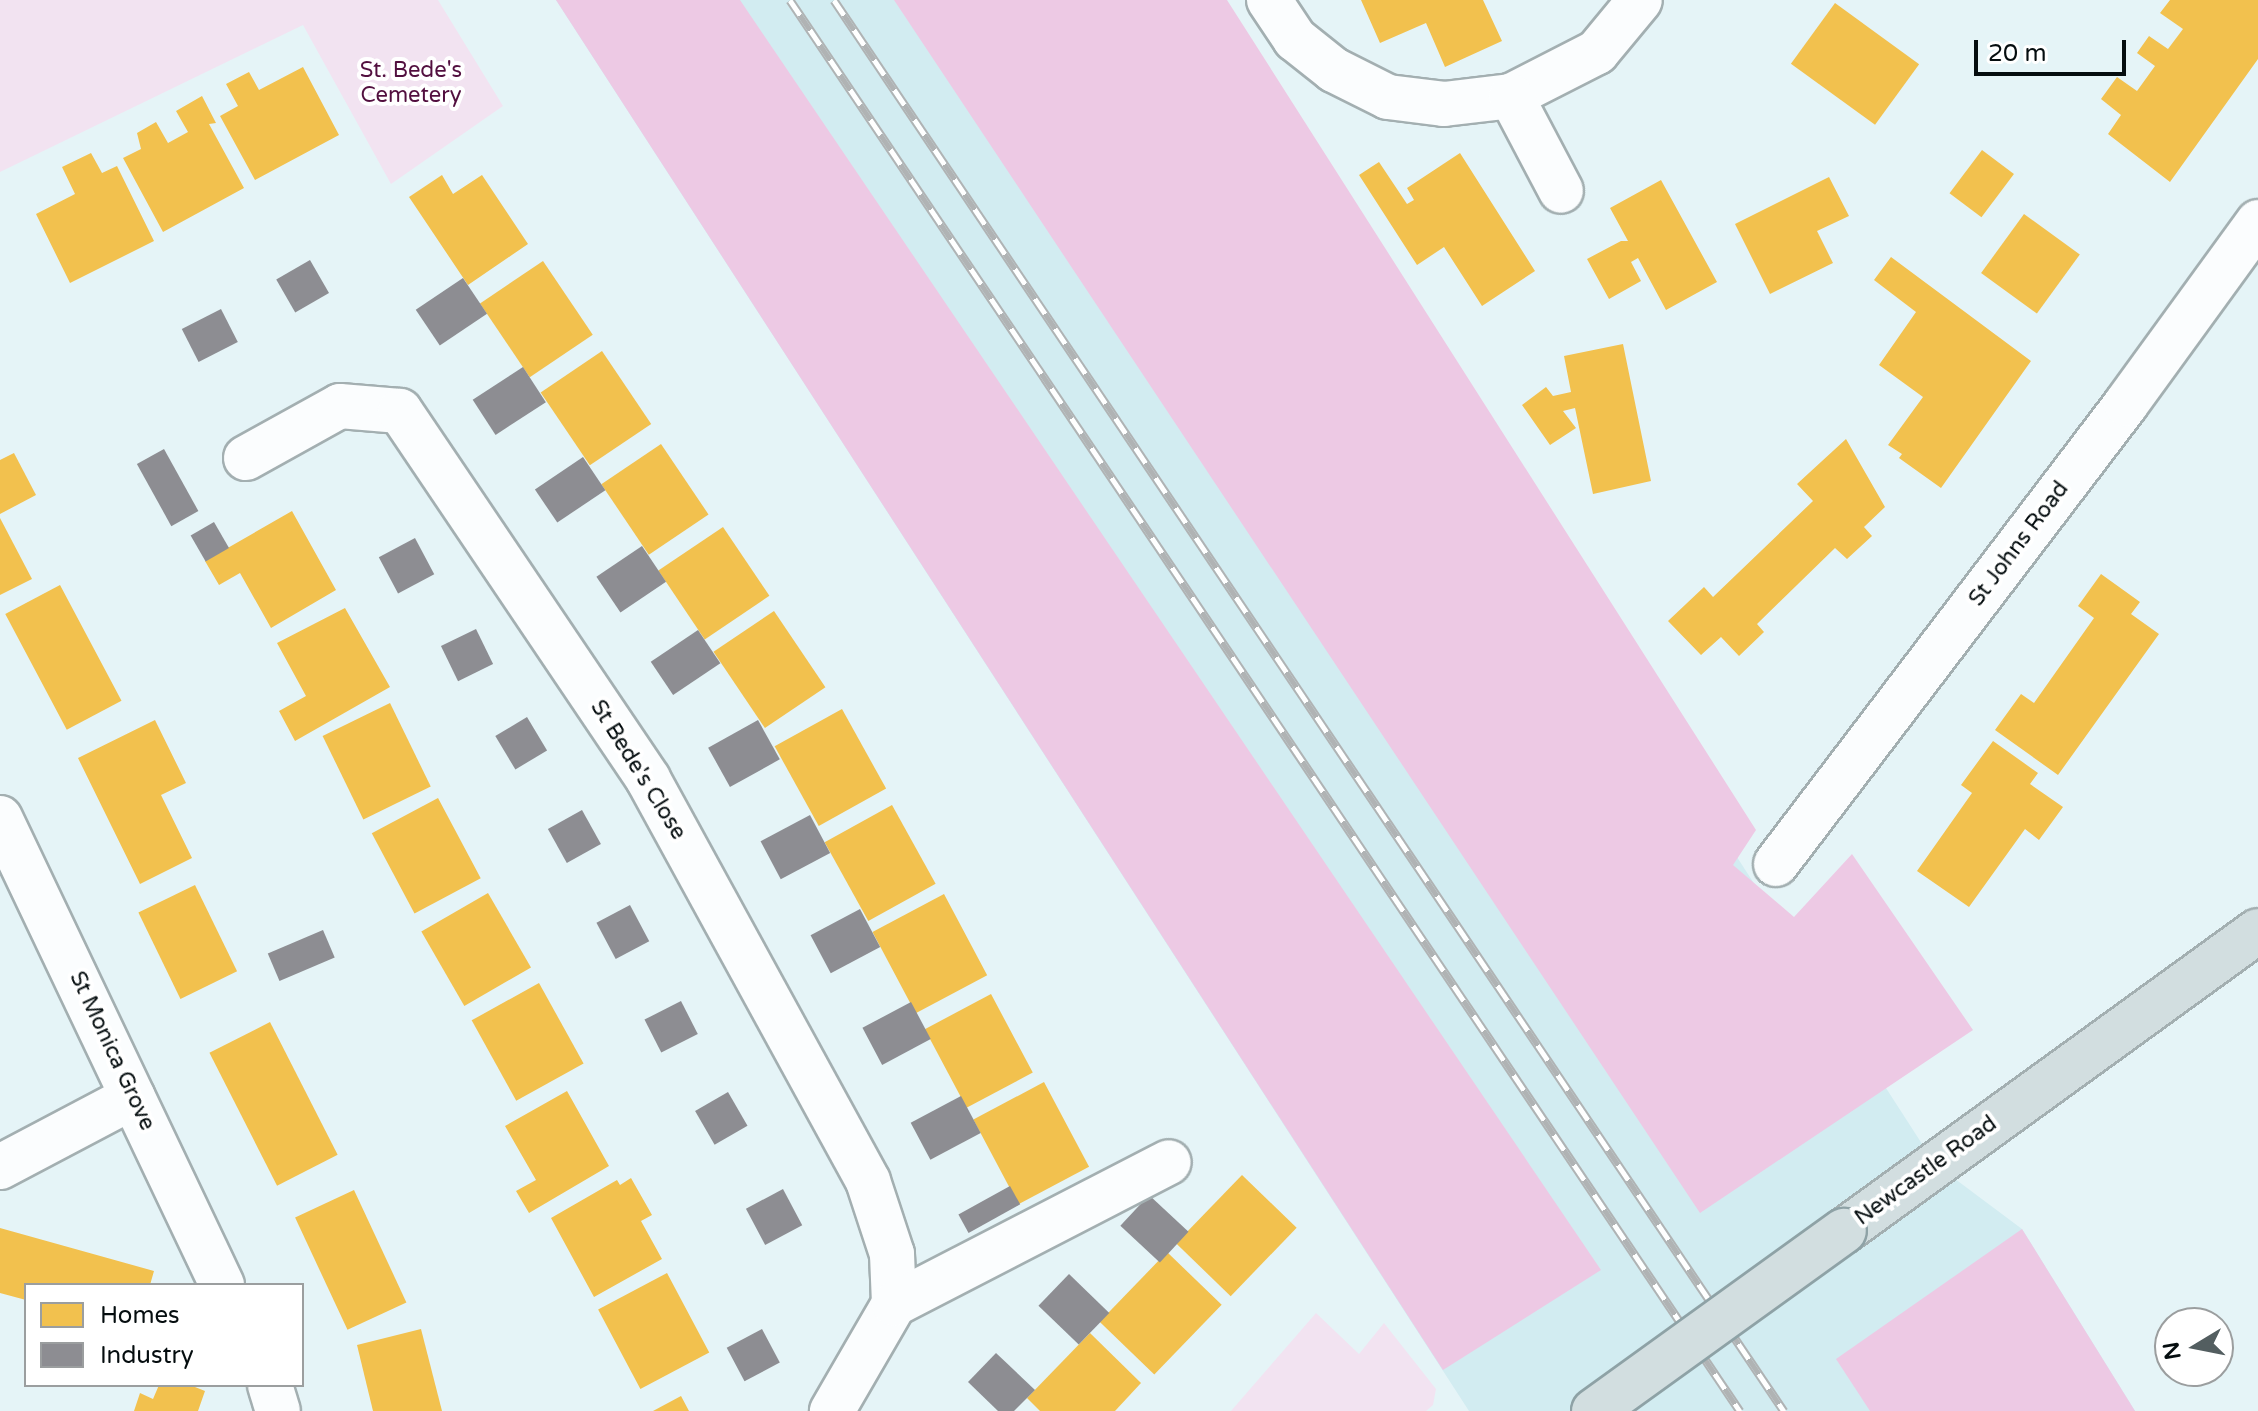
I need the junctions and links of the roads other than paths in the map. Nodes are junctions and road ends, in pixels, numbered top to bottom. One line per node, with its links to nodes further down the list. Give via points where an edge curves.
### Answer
1 (1269, 0): 3 (street, via 1295,39 1334,70 1388,97 1444,104)
2 (1640, 0): 3 (street, via 1597,52)
3 (1511, 96): 4 (street)
4 (1561, 191)
5 (2258, 222): 8 (street, St Johns Road)
6 (246, 458): 14 (street, St Bede's Close, via 340,406 400,411 648,779 868,1181 892,1254)
7 (0, 818): 10 (street, St Monica Grove)
8 (1776, 864)
9 (2258, 931): 18 (highway, Newcastle Road, bridge)
10 (133, 1097): 12 (street); 13 (street, St Monica Grove)
11 (1169, 1162): 14 (street)
12 (0, 1167)
13 (221, 1283)
14 (894, 1304): 17 (street)
15 (271, 1387): 16 (street)
16 (278, 1411)
17 (832, 1411)
18 (1594, 1411)

